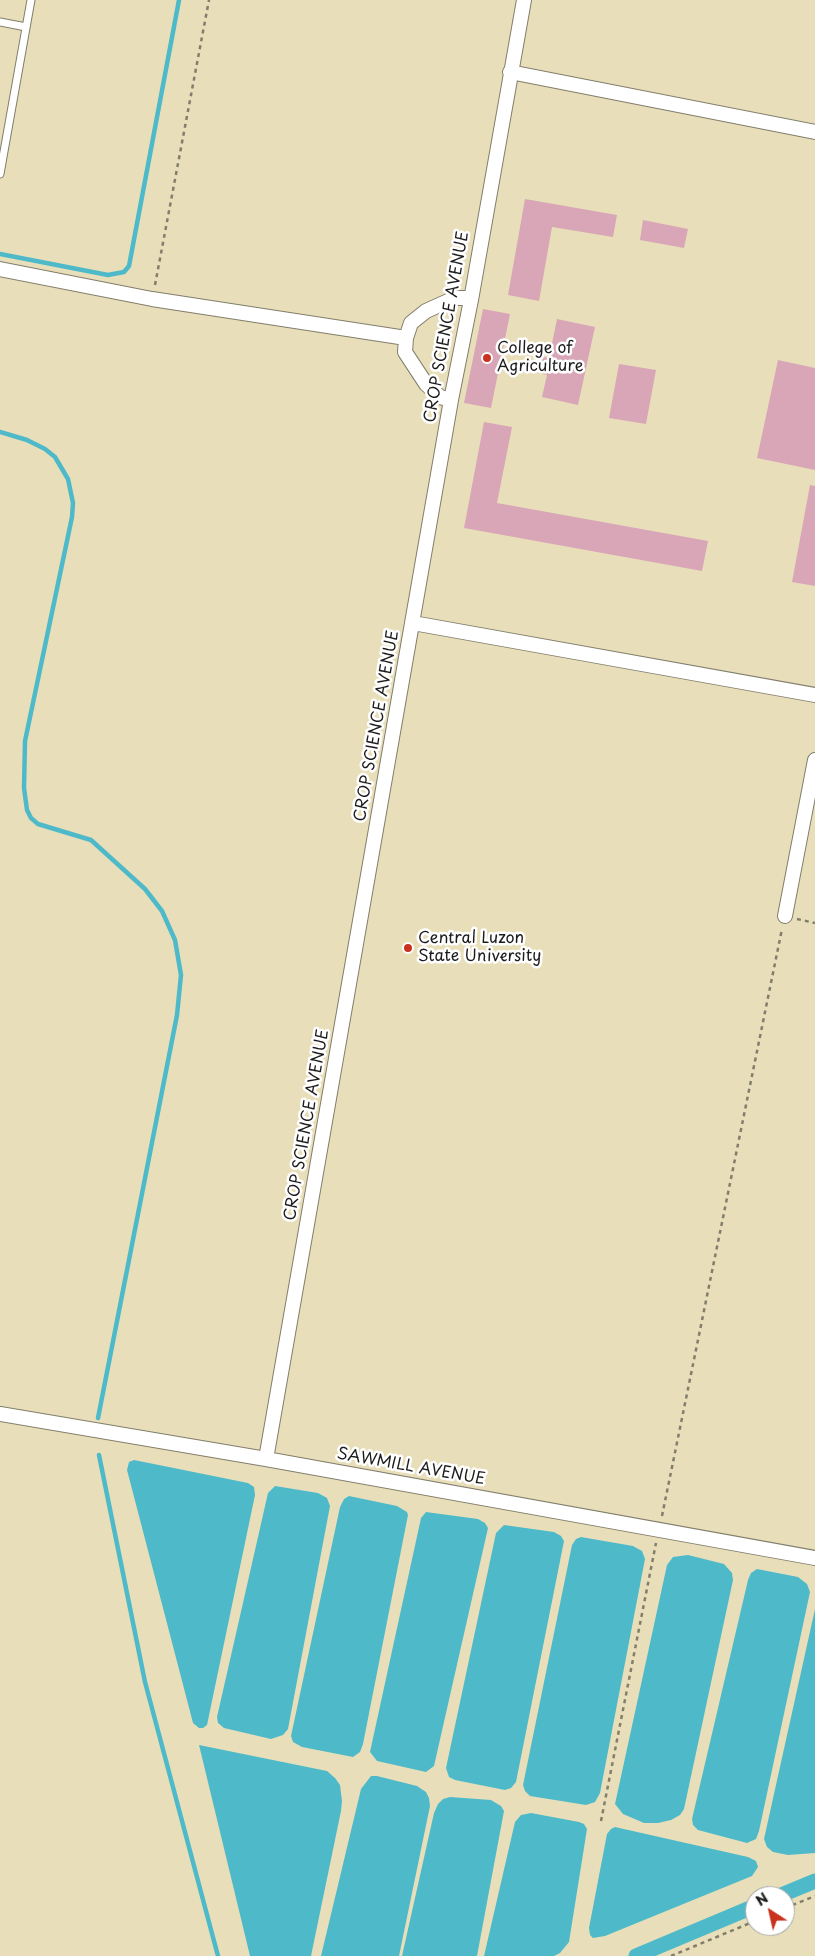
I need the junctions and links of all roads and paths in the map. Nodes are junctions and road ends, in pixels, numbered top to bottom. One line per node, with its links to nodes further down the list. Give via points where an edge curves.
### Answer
1 (30, 0): 5 (lane)
2 (209, 0): 10 (path)
3 (524, 0): 6 (street, CROP SCIENCE AVENUE)
4 (0, 22): 5 (lane)
5 (26, 27): 8 (lane)
6 (510, 72): 7 (street); 11 (street, CROP SCIENCE AVENUE)
7 (815, 132)
8 (0, 174)
9 (0, 269): 10 (street)
10 (152, 299): 12 (street)
11 (471, 300): 12 (street, via 455,298 426,311 412,323); 13 (street, CROP SCIENCE AVENUE)
12 (406, 338): 13 (street, via 405,352 426,384 440,397)
13 (451, 400): 14 (street, CROP SCIENCE AVENUE)
14 (413, 623): 15 (street); 20 (street, CROP SCIENCE AVENUE)
15 (815, 695)
16 (815, 760): 17 (street)
17 (785, 916): 18 (path); 21 (path)
18 (815, 923)
19 (0, 1414): 20 (street, SAWMILL AVENUE)
20 (266, 1459): 21 (street, SAWMILL AVENUE)
21 (659, 1530): 22 (street, SAWMILL AVENUE); 23 (path)
22 (815, 1558)
23 (601, 1821)
24 (815, 1896): 25 (path)
25 (795, 1904)
26 (745, 1925): 27 (path)
27 (671, 1956)

